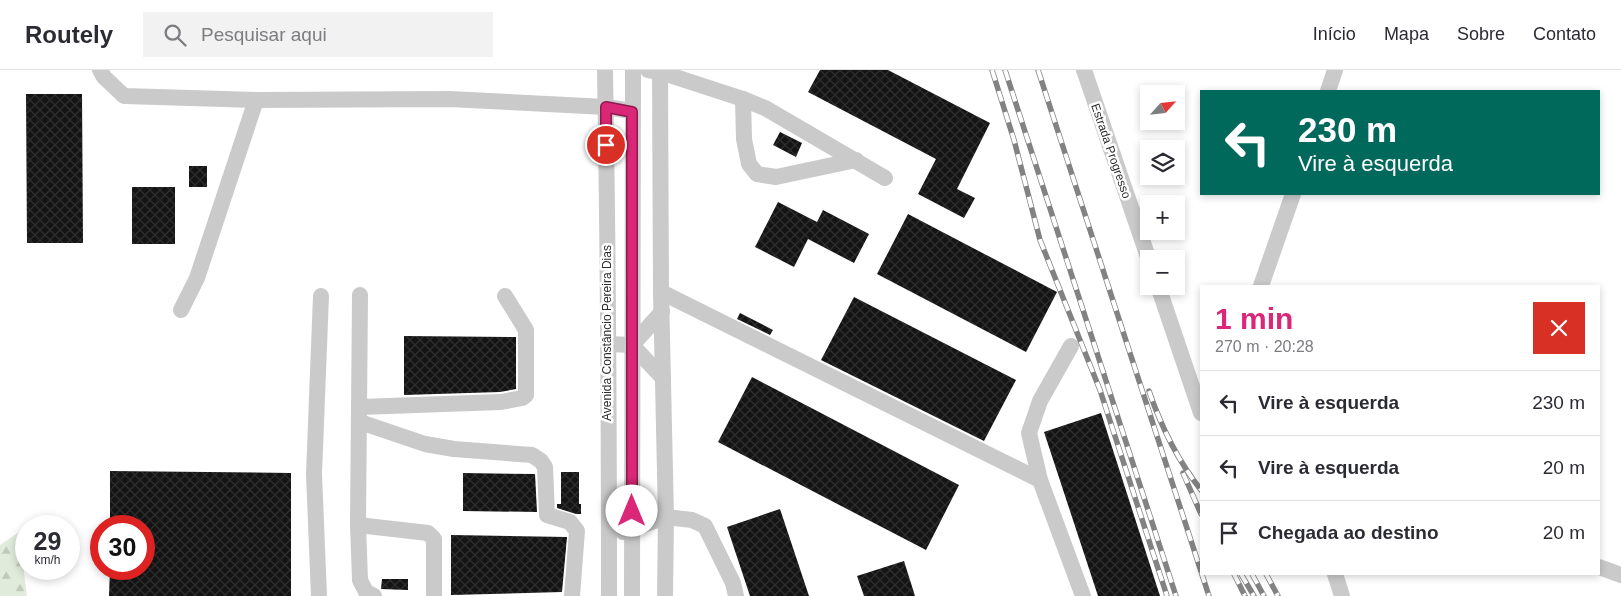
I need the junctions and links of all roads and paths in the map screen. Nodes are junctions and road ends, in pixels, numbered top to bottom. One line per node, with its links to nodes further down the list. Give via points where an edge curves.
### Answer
1 (100, 70): 9 (street, via 124,96)
2 (605, 70): 10 (street, Avenida Constâncio Pereira Dias)
3 (632, 70): 11 (street, Avenida Constâncio Pereira Dias)
4 (1084, 70): 15 (street, Estrada Progresso)
5 (1335, 70): 7 (street)
6 (656, 71): 8 (street); 17 (street)
7 (1328, 90)
8 (743, 99): 12 (street, via 765,108); 12 (street, via 744,139 749,164 757,174 776,177)
9 (256, 100): 10 (street, via 449,99); 22 (street, via 197,278)
10 (606, 107): 11 (street); 24 (street, Avenida Constâncio Pereira Dias)
11 (632, 112): 25 (street, Avenida Constâncio Pereira Dias)
12 (856, 160): 13 (street)
13 (885, 178)
14 (1292, 195): 16 (street)
15 (1146, 250)
16 (1261, 285)
17 (661, 292): 23 (street); 32 (street)
18 (360, 295): 29 (street)
19 (1161, 295): 28 (street)
20 (321, 296): 40 (street, via 314,474)
21 (505, 296): 29 (street, via 526,330 526,395 500,402)
22 (181, 310)
23 (662, 312): 25 (street); 27 (street)
24 (608, 344): 25 (street); 31 (street, Avenida Constâncio Pereira Dias)
25 (632, 345): 27 (street); 30 (street, Avenida Constâncio Pereira Dias)
26 (1071, 346): 32 (street, via 1040,401 1029,433)
27 (663, 378): 33 (street)
28 (1200, 410)
29 (360, 415): 34 (street); 43 (street, via 425,444 532,455 541,461 545,467 547,515 570,522 577,531)
30 (632, 438): 31 (street); 35 (street, Avenida Constâncio Pereira Dias)
31 (607, 440): 36 (street, Avenida Constâncio Pereira Dias)
32 (1040, 480): 48 (street)
33 (666, 517): 35 (street); 46 (street); 47 (street, via 692,520 705,526 733,583)
34 (358, 525): 41 (street, via 360,580 366,592); 42 (street, via 428,534 434,539)
35 (632, 529): 36 (street); 45 (street, Avenida Constâncio Pereira Dias)
36 (609, 537): 44 (street, Avenida Constâncio Pereira Dias)
37 (1600, 567): 39 (street)
38 (1335, 575): 49 (street)
39 (1621, 575)
40 (319, 596)
41 (374, 596)
42 (434, 596)
43 (572, 596)
44 (609, 596)
45 (632, 596)
46 (664, 596)
47 (736, 596)
48 (1082, 596)
49 (1342, 596)

